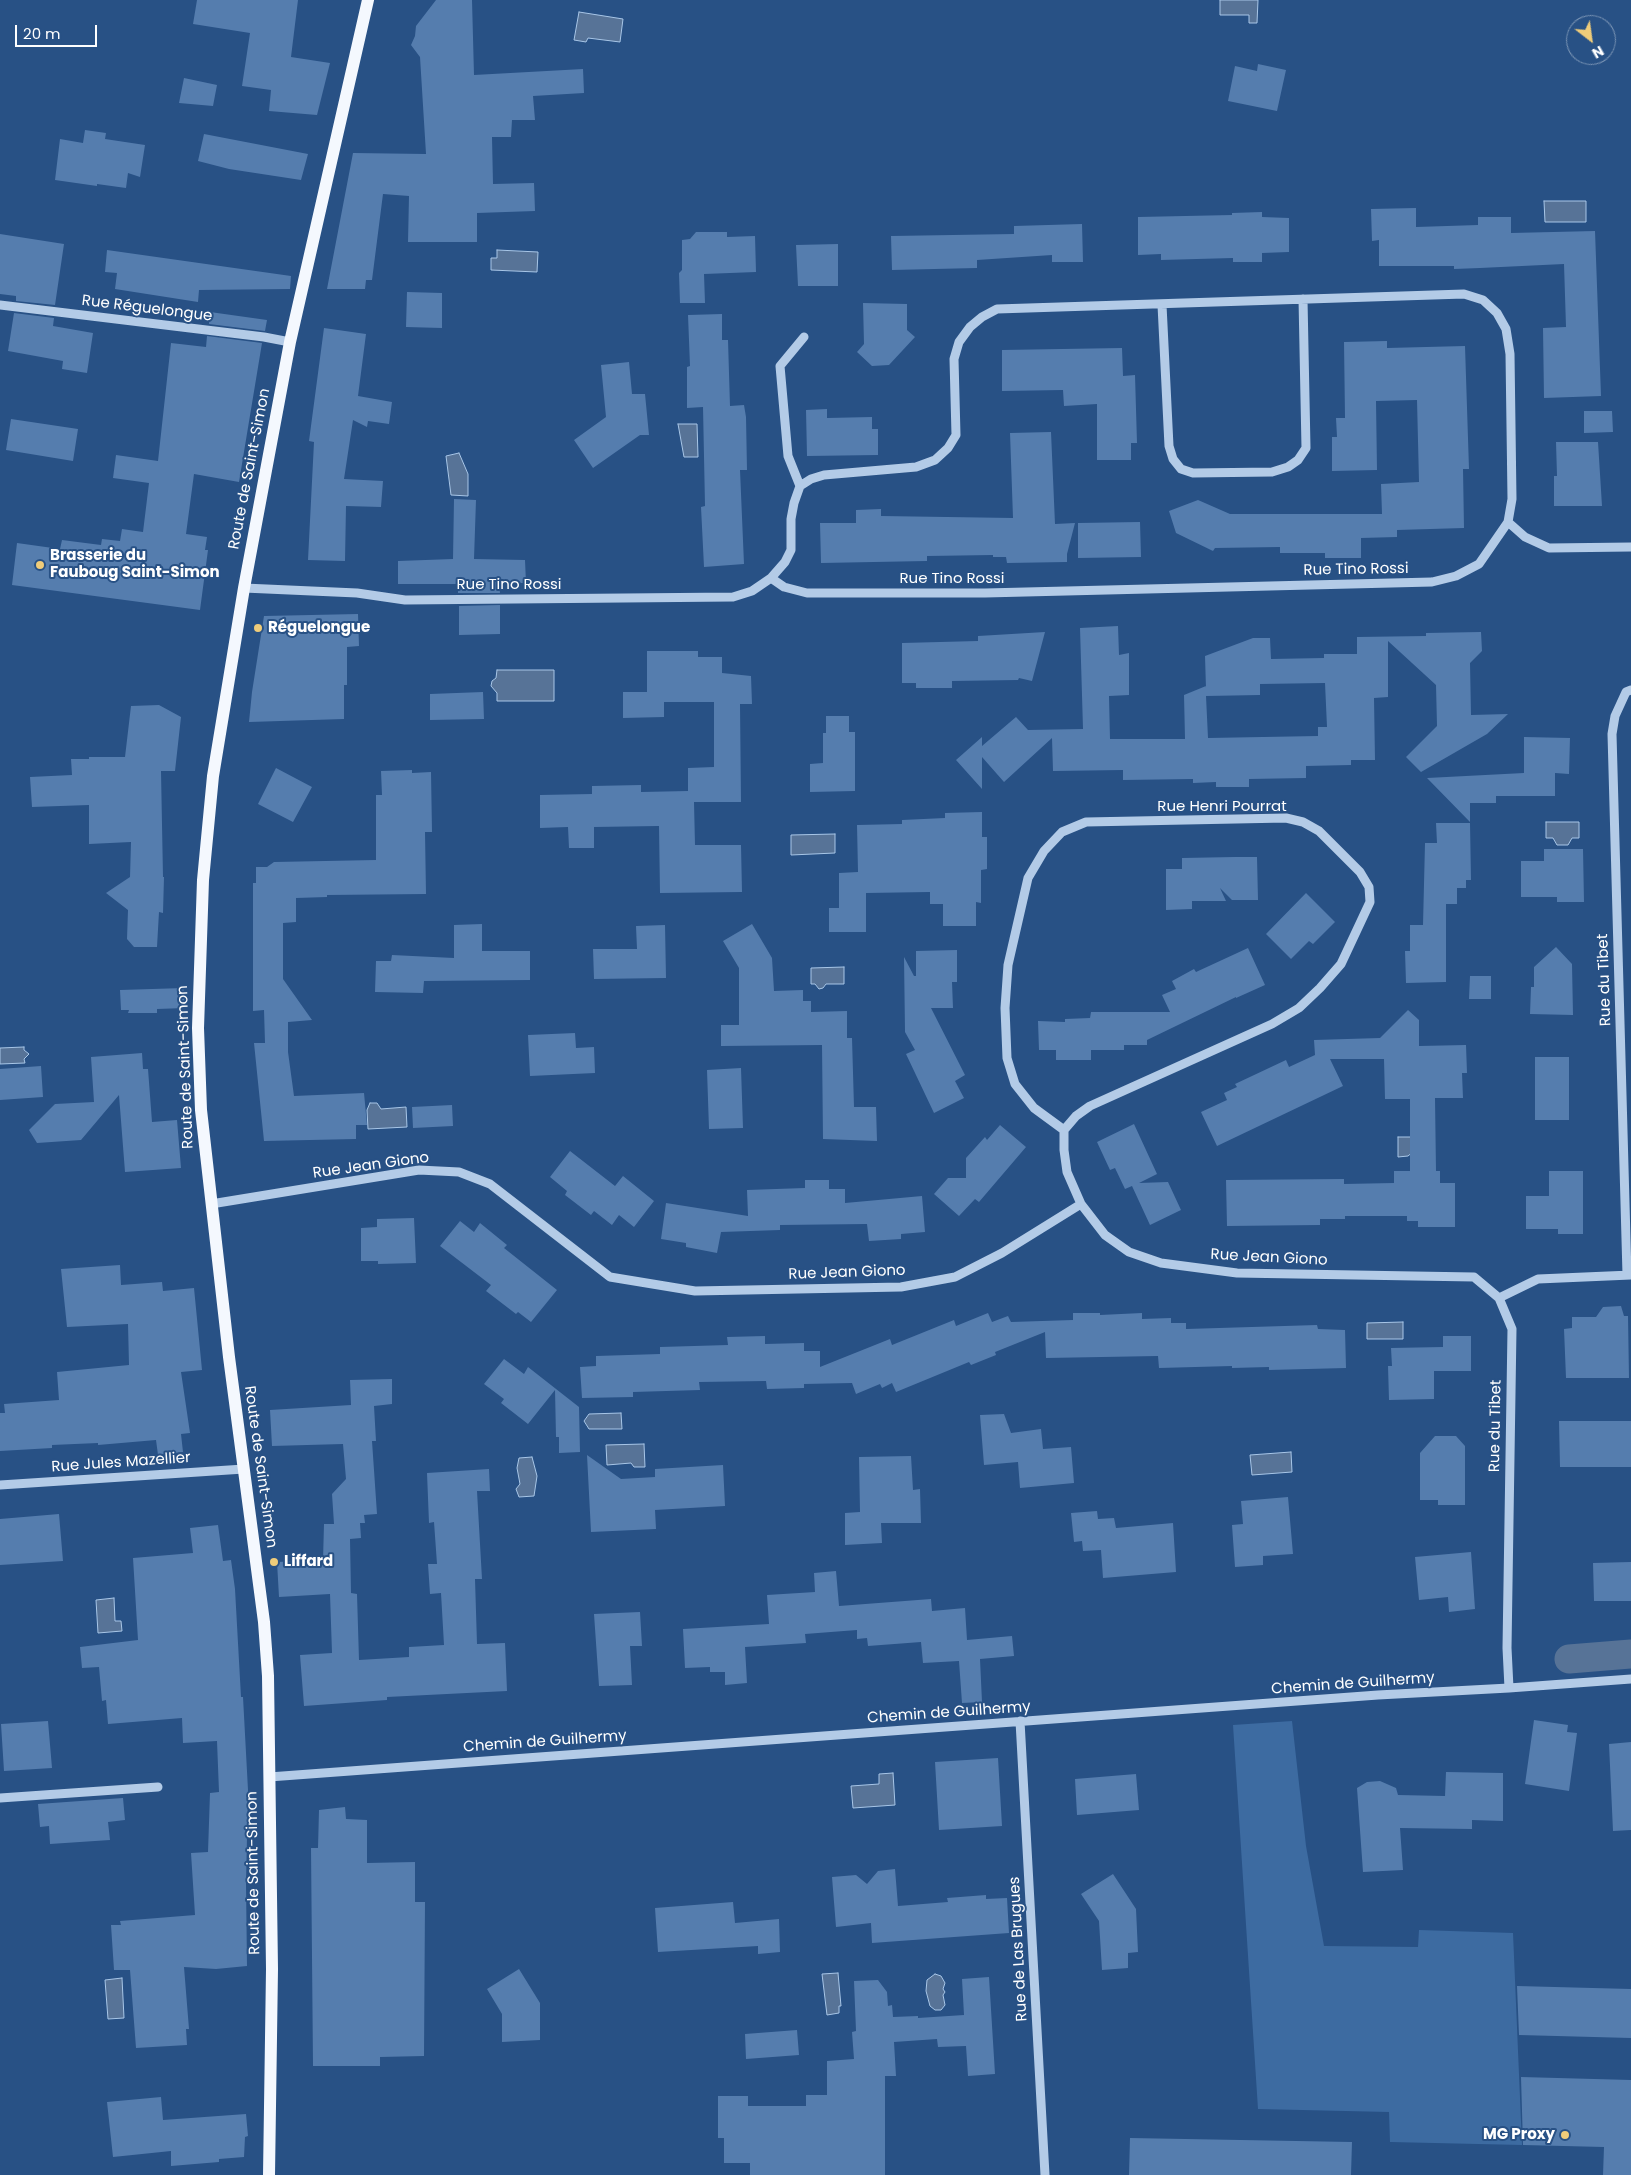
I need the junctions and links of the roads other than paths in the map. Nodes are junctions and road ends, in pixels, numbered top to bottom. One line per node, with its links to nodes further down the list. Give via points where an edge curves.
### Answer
1 (368, 0): 6 (main road, Route de Saint-Simon)
2 (1303, 299): 4 (street, Rue Tino Rossi); 4 (street, via 1306,448 1298,460 1272,472 1193,473 1181,469 1174,459 1169,446); 8 (street, Rue Tino Rossi, via 1464,294 1483,300 1496,313 1506,329 1510,354 1512,499)
3 (0, 305): 6 (street, Rue Réguelongue)
4 (1162, 305): 7 (street, Rue Tino Rossi, via 997,309 970,327 959,342 954,359 956,435 948,448 934,460 916,467 824,475)
5 (804, 337): 7 (street, via 780,366 788,456)
6 (290, 342): 11 (main road, Route de Saint-Simon)
7 (800, 486): 10 (street, Rue Tino Rossi, via 791,519 791,550)
8 (1508, 522): 9 (street, via 1525,537 1549,548); 10 (street, Rue Tino Rossi, via 1479,564 1456,576 1432,582 984,593 808,593 784,587)
9 (1631, 547)
10 (771, 578): 11 (street, Rue Tino Rossi, via 752,591 733,597 688,598 405,600)
11 (244, 588): 14 (main road, Route de Saint-Simon, via 213,776 203,880 198,1028 201,1110)
12 (1631, 690): 16 (street, Rue du Tibet, via 1626,692 1615,716 1612,734)
13 (1064, 1130): 13 (street, Rue Henri Pourrat, via 1034,1108 1015,1084 1007,1058 1008,965 1028,878 1044,851 1062,832 1086,822 1286,818 1303,822 1319,831 1360,872 1369,887 1370,902 1336,970 1298,1008 1272,1024 1090,1106); 15 (street, via 1067,1172)
14 (211, 1204): 15 (street, Rue Jean Giono, via 419,1170 459,1172 490,1184 610,1277 695,1291 901,1287 955,1277 1002,1253); 18 (main road, Route de Saint-Simon)
15 (1081, 1204): 17 (street, Rue Jean Giono, via 1105,1235 1129,1252 1161,1263 1237,1273 1474,1277)
16 (1629, 1275): 17 (street, Rue du Tibet, via 1538,1278)
17 (1499, 1298): 21 (street, Rue du Tibet, via 1512,1329)
18 (244, 1468): 19 (street, Rue Jules Mazellier); 23 (main road, Route de Saint-Simon, via 264,1622)
19 (0, 1485)
20 (1631, 1679): 21 (street, Chemin de Guilhermy)
21 (1509, 1688): 22 (street, Chemin de Guilhermy)
22 (1020, 1721): 23 (street, Chemin de Guilhermy); 27 (street, Rue de Las Brugues)
23 (269, 1778): 26 (main road, Route de Saint-Simon, via 272,1969)
24 (158, 1787): 25 (street)
25 (0, 1798)
26 (269, 2175)
27 (1045, 2175)

